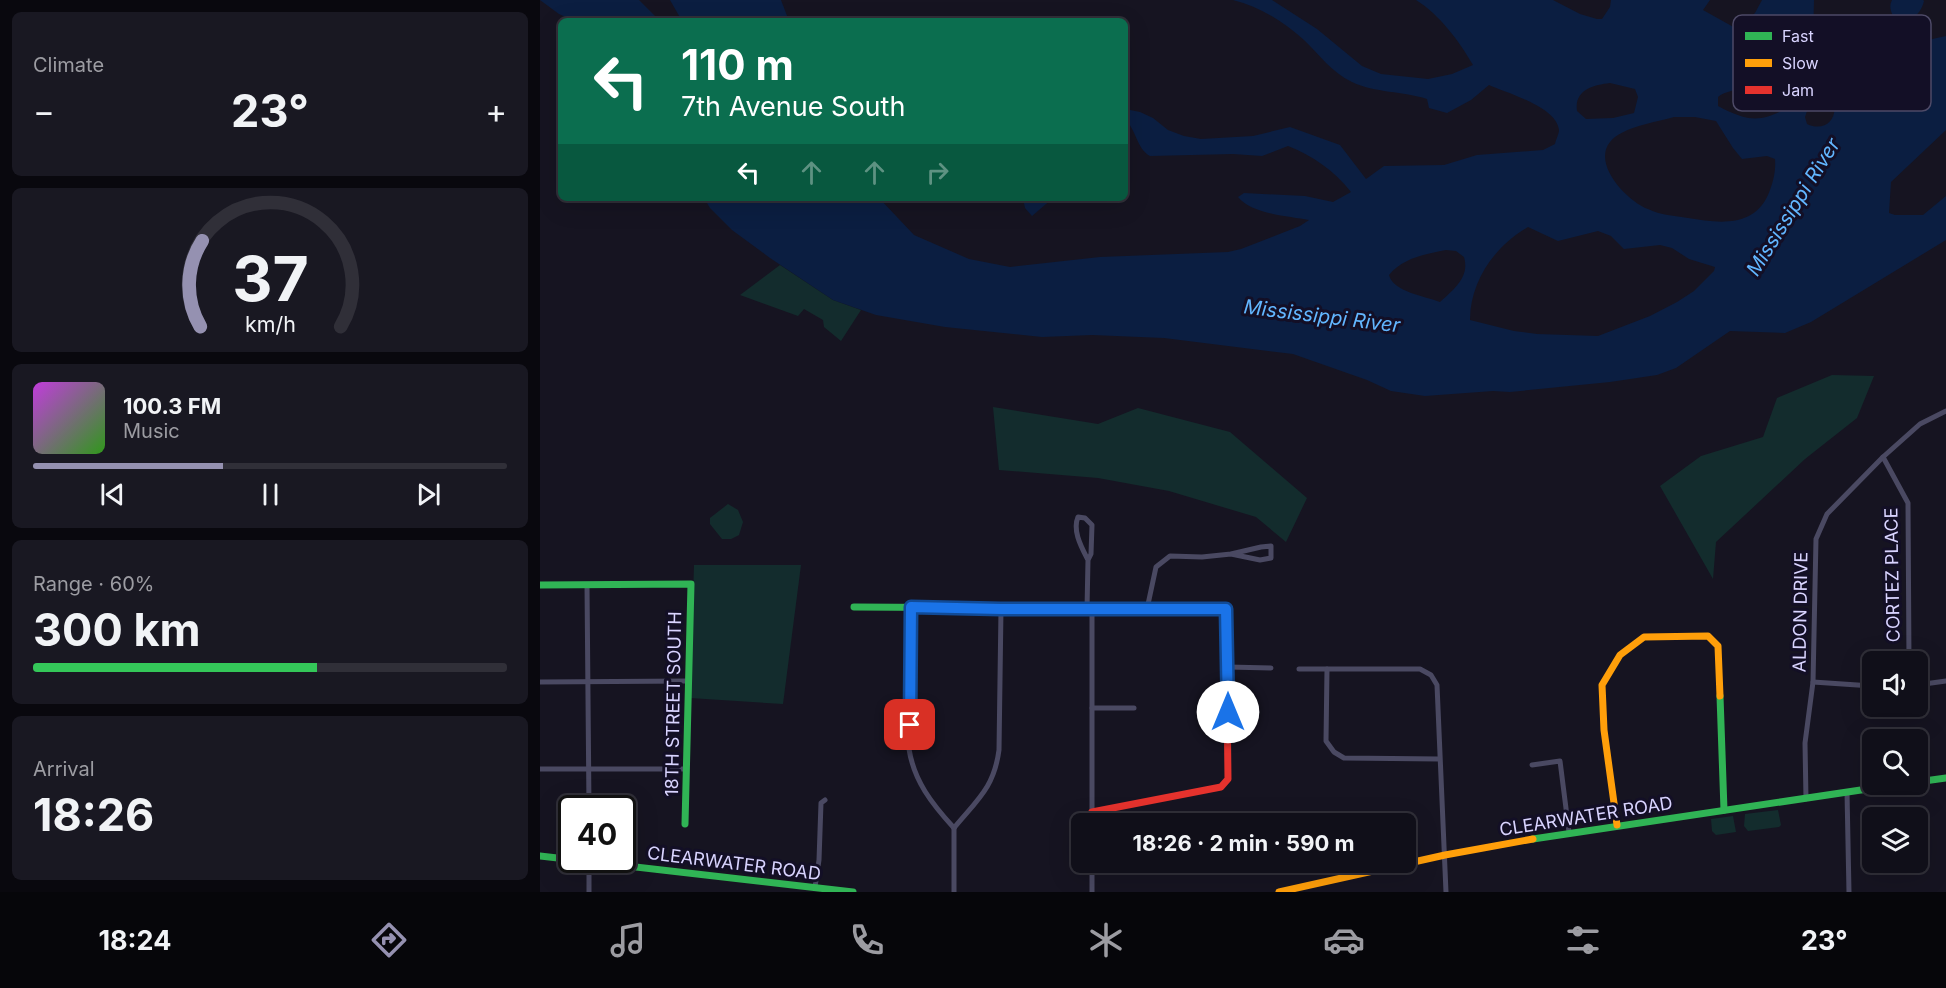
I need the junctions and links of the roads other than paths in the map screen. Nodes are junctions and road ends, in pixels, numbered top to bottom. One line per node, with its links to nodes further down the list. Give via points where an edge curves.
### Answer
1 (1946, 411): 2 (street, ALDON DRIVE, via 1920,424)
2 (1883, 457): 12 (street, CORTEZ PLACE, via 1908,504); 21 (street, ALDON DRIVE, via 1827,514 1816,539)
3 (1231, 554): 3 (street, via 1260,560 1270,558 1271,546); 11 (street, via 1170,556 1156,567)
4 (1088, 560): 4 (street, via 1092,525 1078,517 1077,534); 10 (street)
5 (540, 585): 6 (street)
6 (587, 585): 17 (street, 18TH STREET SOUTH, via 691,584); 20 (street)
7 (854, 607): 8 (street)
8 (911, 607): 9 (street); 42 (street, via 911,762 924,791)
9 (1001, 609): 10 (street); 42 (street, via 997,769 990,785)
10 (1090, 609): 11 (street); 24 (street)
11 (1147, 609): 13 (street, via 1226,609)
12 (1909, 651)
13 (1228, 667): 14 (street); 39 (street, via 1228,779 1221,788)
14 (1271, 668)
15 (1299, 669): 16 (street)
16 (1327, 669): 26 (street, via 1420,669 1431,675 1437,685); 26 (street, via 1326,741 1335,752 1344,758)
17 (688, 681): 20 (street); 30 (street, 18TH STREET SOUTH)
18 (1946, 681): 22 (street)
19 (540, 682): 20 (street)
20 (589, 682): 29 (street)
21 (1813, 682): 23 (street); 36 (street, ALDON DRIVE, via 1805,743)
22 (1928, 683)
23 (1862, 685)
24 (1092, 708): 25 (street); 39 (street)
25 (1134, 708)
26 (1439, 759): 44 (street)
27 (1532, 765): 43 (street, via 1560,761)
28 (540, 769): 29 (street)
29 (589, 769): 30 (street); 35 (street)
30 (686, 769): 40 (street, 18TH STREET SOUTH)
31 (1946, 778): 32 (street)
32 (1928, 780)
33 (1862, 790): 34 (street, CLEARWATER ROAD)
34 (1847, 792): 36 (street, CLEARWATER ROAD); 57 (street)
35 (589, 795)
36 (1806, 799): 38 (street, CLEARWATER ROAD)
37 (825, 801): 50 (street, via 821,803)
38 (1724, 810): 41 (street, CLEARWATER ROAD); 41 (street, via 1718,646 1708,636 1644,637 1620,655 1602,685)
39 (1092, 812)
40 (685, 824)
41 (1617, 825): 43 (street, CLEARWATER ROAD)
42 (954, 828): 53 (street)
43 (1569, 832): 44 (street, CLEARWATER ROAD)
44 (1445, 855): 55 (street, CLEARWATER ROAD); 56 (street)
45 (540, 856): 46 (street, CLEARWATER ROAD)
46 (558, 858)
47 (636, 866): 50 (street, CLEARWATER ROAD)
48 (589, 873): 51 (street)
49 (1092, 873): 54 (street)
50 (815, 887): 52 (street, CLEARWATER ROAD)
51 (589, 892)
52 (853, 892)
53 (954, 892)
54 (1092, 892)
55 (1279, 892)
56 (1446, 892)
57 (1849, 892)

